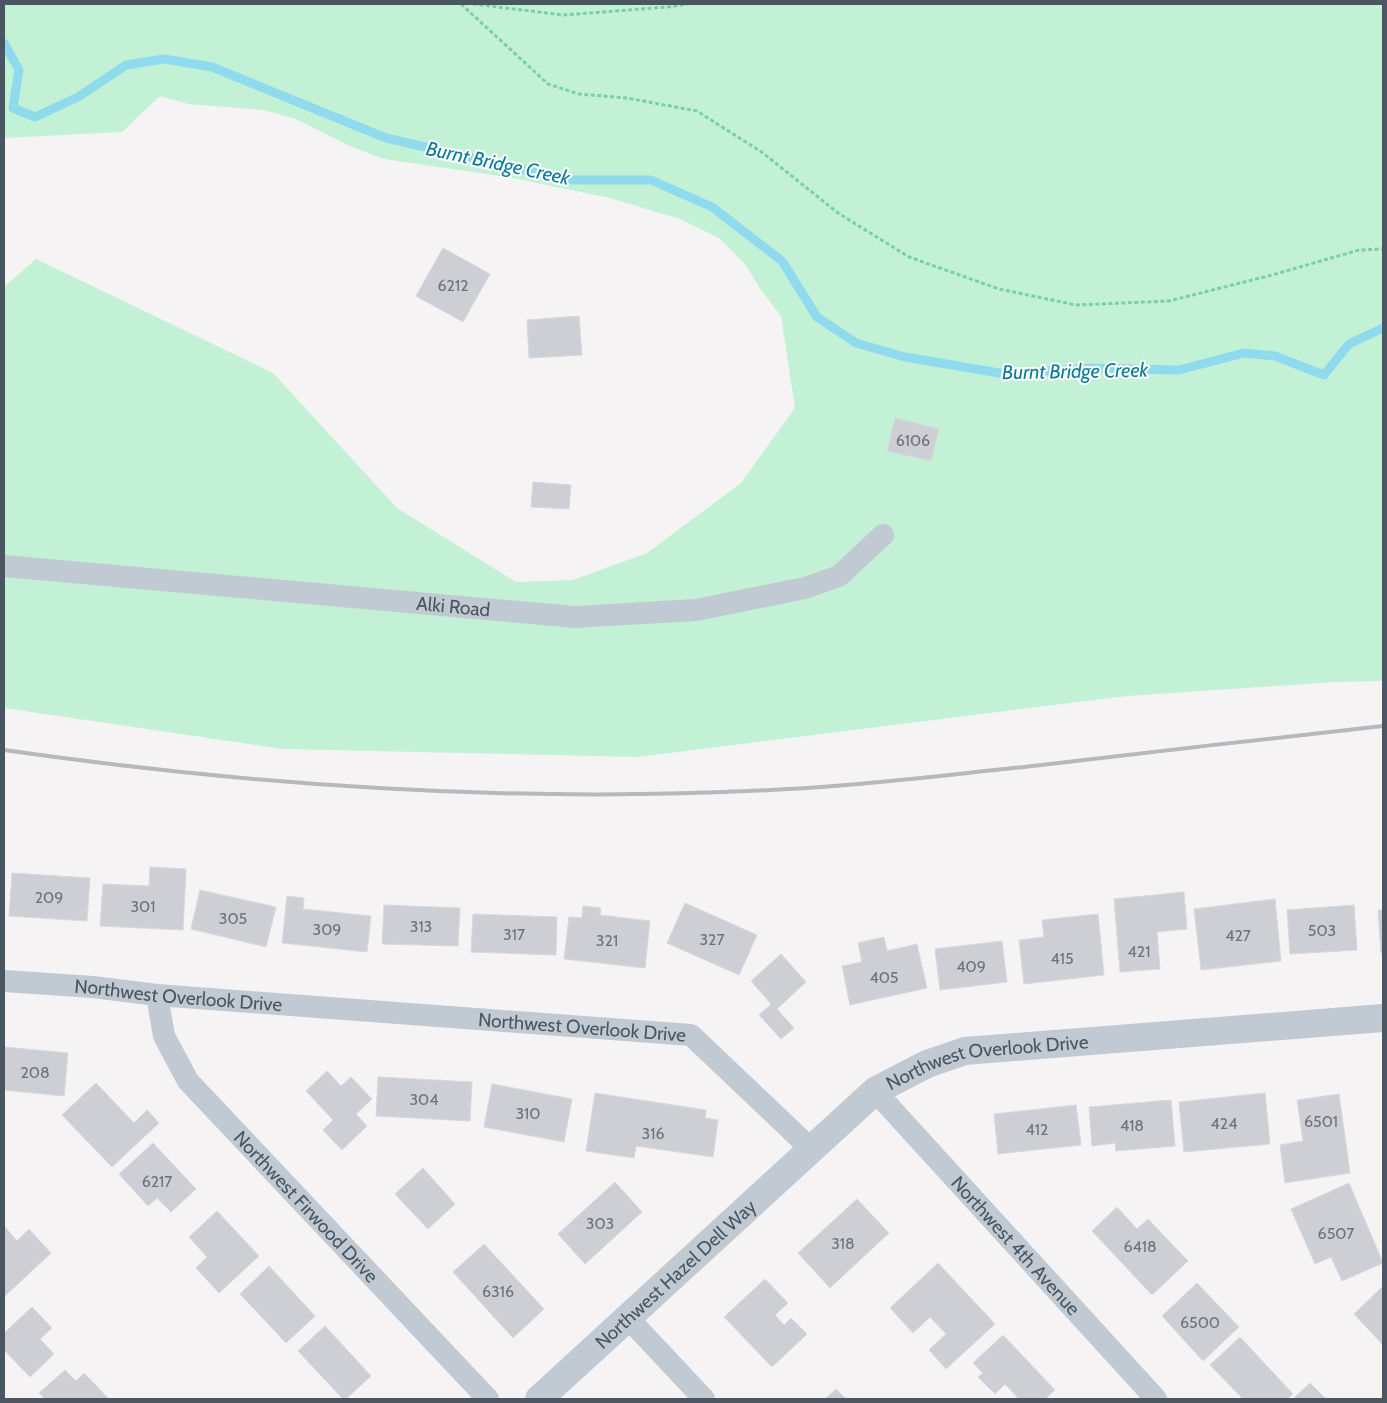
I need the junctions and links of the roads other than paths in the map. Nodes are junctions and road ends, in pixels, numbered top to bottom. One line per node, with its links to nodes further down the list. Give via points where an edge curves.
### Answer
1 (883, 535): 2 (street, Alki Road, via 839,576 805,588 696,610 574,616)
2 (4, 566)
3 (4, 981): 4 (street, Northwest Overlook Drive, via 92,986)
4 (157, 995): 7 (street, Northwest Overlook Drive, via 691,1035); 9 (street, Northwest Firwood Drive, via 164,1036 188,1081)
5 (1383, 1018): 6 (street, Northwest Overlook Drive, via 965,1051 927,1064)
6 (876, 1091): 7 (street, Northwest Overlook Drive); 12 (street, Northwest 4th Avenue)
7 (811, 1149): 8 (street, Northwest Hazel Dell Way)
8 (628, 1318): 10 (street, Northwest Hazel Dell Way); 11 (street)
9 (488, 1399)
10 (539, 1399)
11 (704, 1399)
12 (1156, 1399)

